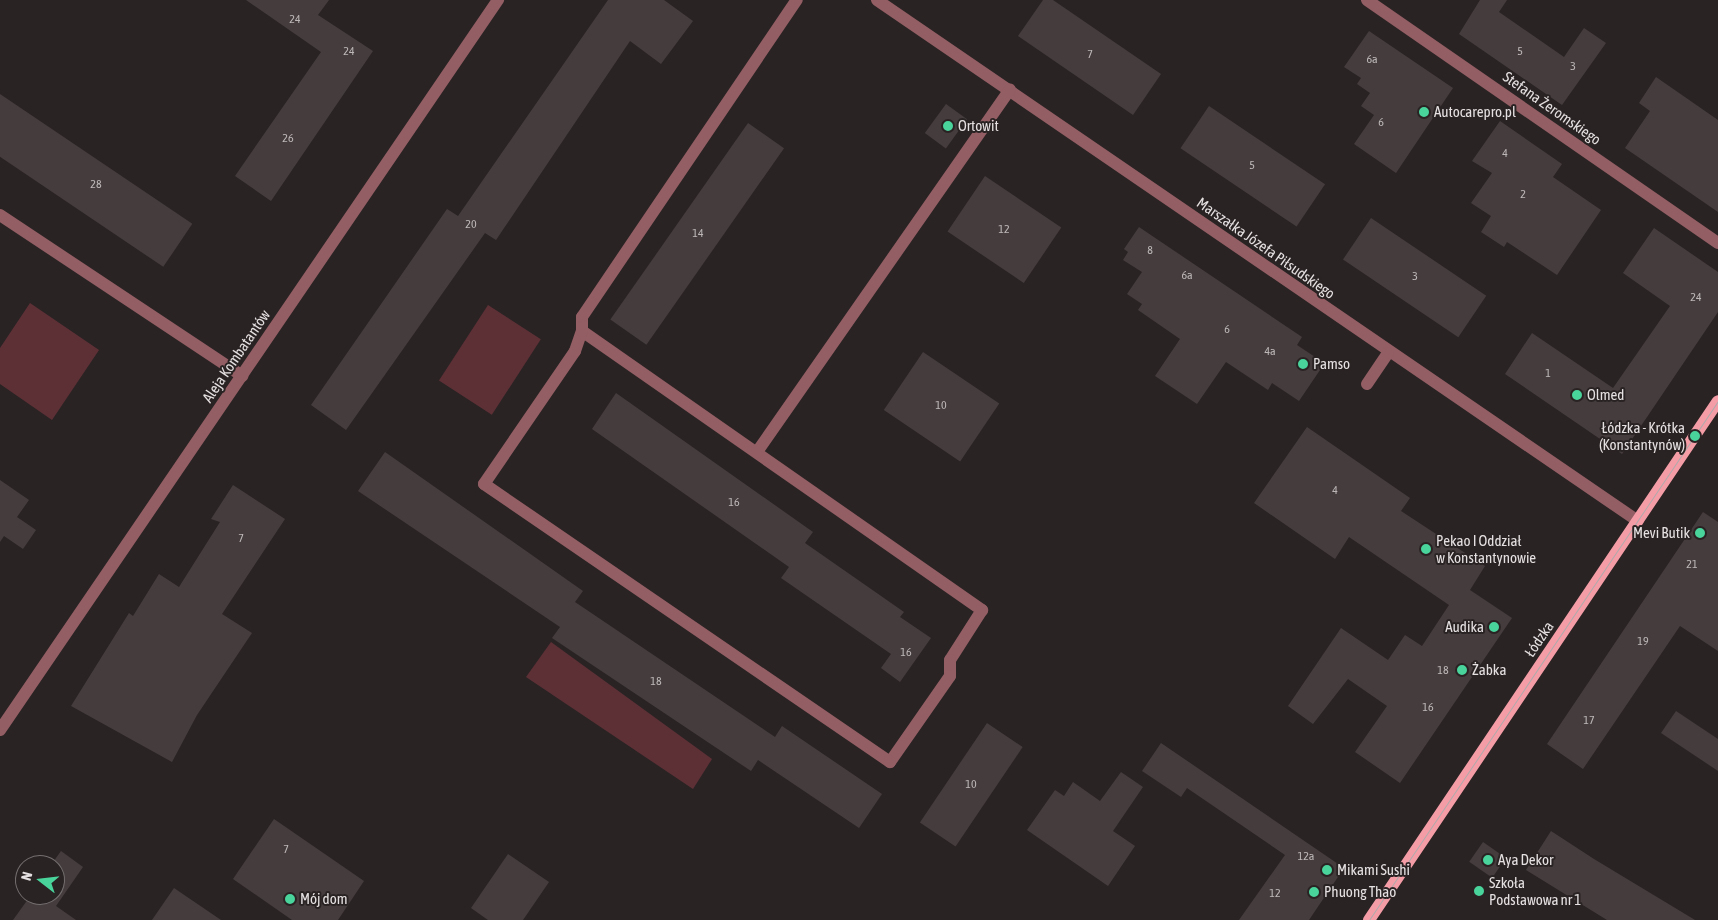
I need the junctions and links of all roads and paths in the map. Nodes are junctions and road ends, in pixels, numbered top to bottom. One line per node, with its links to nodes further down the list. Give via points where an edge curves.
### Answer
1 (498, 0): 10 (street, Aleja Kombatantów)
2 (797, 0): 8 (street, via 582,317)
3 (877, 0): 5 (street, Marszałka Józefa Piłsudskiego)
4 (1368, 0): 7 (street, Stefana Żeromskiego)
5 (1010, 90): 9 (street, Marszałka Józefa Piłsudskiego); 13 (street)
6 (0, 215): 10 (street)
7 (1718, 243)
8 (582, 331): 13 (street); 13 (street, via 575,351 484,484 890,762 950,676 950,660 982,610)
9 (1388, 353): 11 (street); 14 (street, Marszałka Józefa Piłsudskiego)
10 (242, 376): 15 (street, Aleja Kombatantów)
11 (1367, 384)
12 (1718, 401): 14 (main road, Łódzka)
13 (757, 452)
14 (1638, 521): 16 (main road, Łódzka)
15 (0, 730)
16 (1369, 920)

